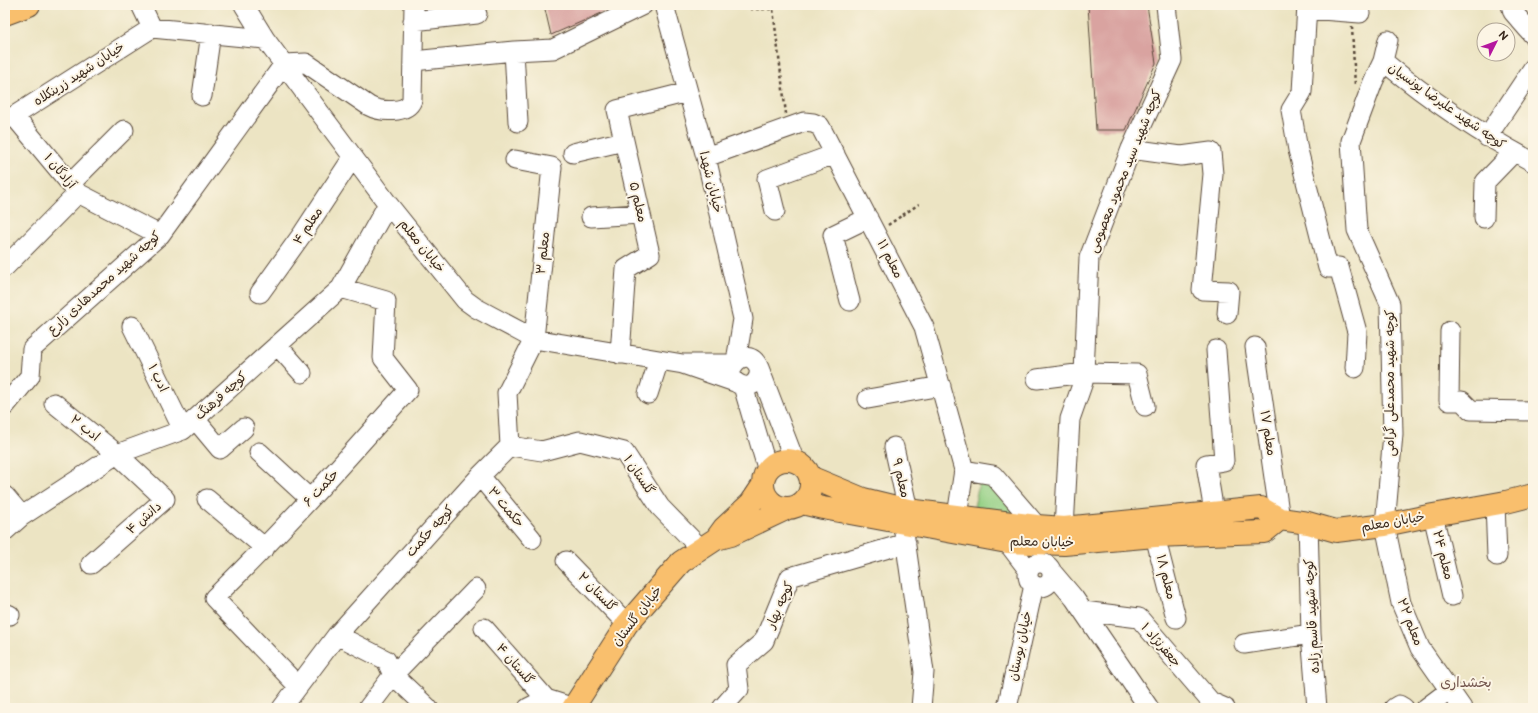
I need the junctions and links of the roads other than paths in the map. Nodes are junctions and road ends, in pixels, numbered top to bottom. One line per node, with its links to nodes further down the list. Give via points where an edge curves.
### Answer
1 (29, 5): 11 (main road)
2 (141, 5): 13 (street)
3 (244, 5): 16 (street, خیابان معلم)
4 (643, 5): 18 (street, via 553,49)
5 (664, 5): 23 (street, خیابان شهدا)
6 (1166, 5): 30 (street, کوچه شهید سید محمود معصومی, via 1172,60)
7 (1511, 5): 15 (street, via 1513,12)
8 (1307, 7): 9 (street); 59 (street, via 1302,92 1291,110 1298,150 1328,268 1339,267 1357,332)
9 (1349, 10)
10 (413, 13): 12 (street); 19 (street)
11 (5, 14)
12 (477, 14)
13 (152, 28): 14 (street); 25 (street, خیابان شهید زرینکلاه)
14 (211, 33): 16 (street); 24 (street)
15 (1533, 35)
16 (265, 39): 21 (street, خیابان معلم)
17 (1388, 40): 20 (street, کوچه شهید محمدعلی گرامی)
18 (514, 51): 19 (street); 26 (street)
19 (413, 61): 21 (street, via 411,102 405,107 388,111 376,110 369,106 306,63)
20 (1383, 61): 28 (street, کوچه شهید علیرضا یونسیان, via 1412,85); 95 (street, کوچه شهید محمدعلی گرامی, via 1351,141 1357,230 1390,304 1393,434)
21 (284, 64): 34 (street, خیابان معلم); 45 (street, کوچه شهید محمدهادی زارع)
22 (1533, 68): 28 (street)
23 (688, 92): 29 (street, معلم ۵, via 617,110); 35 (street, خیابان شهدا)
24 (202, 96)
25 (9, 117): 38 (street, آزادگان ۱)
26 (518, 122)
27 (124, 130): 38 (street)
28 (1487, 137): 31 (street, کوچه شهید علیرضا یونسیان)
29 (624, 141): 32 (street); 41 (street, معلم ۵)
30 (1131, 149): 50 (street, via 1181,156 1211,152 1213,174 1202,290 1229,291); 62 (street, کوچه شهید سید محمود معصومی, via 1090,258)
31 (1514, 152): 37 (street, کوچه شهید علیرضا یونسیان); 43 (street, via 1485,182)
32 (573, 153)
33 (835, 154): 35 (street, معلم ۱۱, via 820,126 804,122); 40 (street, via 767,179); 44 (street, معلم ۱۱)
34 (353, 157): 39 (street, خیابان معلم); 48 (street, معلم ۴)
35 (706, 157): 61 (street, خیابان شهدا, via 744,319)
36 (515, 160): 53 (street, معلم ۳, via 552,167)
37 (1533, 162)
38 (74, 188): 45 (street, آزادگان ۱); 46 (street)
39 (388, 204): 47 (street, کوچه فرهنگ); 53 (street, خیابان معلم, via 465,300)
40 (775, 211)
41 (640, 214): 42 (street); 57 (street, معلم ۵, via 650,254 626,269)
42 (591, 217)
43 (1484, 218)
44 (872, 225): 49 (street, via 833,235); 64 (street, معلم ۱۱, via 924,327)
45 (160, 235): 68 (street, کوچه شهید محمدهادی زارع, via 32,348 30,376)
46 (5, 267)
47 (341, 288): 54 (street, کوچه فرهنگ); 84 (street, حکمت ۶, via 386,301 383,358 408,390)
48 (260, 293)
49 (850, 300)
50 (1228, 314)
51 (132, 326): 71 (street, ادب ۱)
52 (1450, 331): 70 (street, via 1449,401 1462,401 1471,410)
53 (534, 339): 57 (street, خیابان معلم); 73 (street, via 507,393)
54 (277, 345): 60 (street); 71 (street, کوچه فرهنگ)
55 (1255, 348): 92 (street, معلم ۱۷)
56 (1216, 350): 88 (street, via 1224,461 1206,464)
57 (620, 354): 58 (street, خیابان معلم)
58 (658, 360): 61 (street, خیابان معلم); 65 (street)
59 (1355, 368)
60 (302, 373)
61 (737, 373): 77 (street, خیابان معلم, via 740,358 754,360); 80 (street)
62 (1084, 373): 63 (street); 69 (street, via 1137,374); 98 (street, کوچه شهید سید محمود معصومی, via 1070,420)
63 (1037, 379)
64 (941, 386): 66 (street); 78 (street, معلم ۱۱)
65 (648, 394)
66 (868, 399)
67 (54, 403): 76 (street, ادب ۲)
68 (5, 406)
69 (1145, 406)
70 (1533, 411)
71 (189, 424): 72 (street, ادب ۱, via 220,448); 76 (street, کوچه فرهنگ)
72 (244, 428)
73 (510, 446): 79 (street, کوچه حکمت); 102 (street, گلستان ۱, via 542,451 580,441 624,452 660,507)
74 (894, 447): 94 (street, معلم ۹)
75 (259, 452): 84 (street)
76 (117, 454): 90 (street, کوچه فرهنگ); 106 (street, دانش ۴, via 165,500)
77 (802, 469): 80 (main road, via 783,461 772,466); 86 (main road, via 810,491 807,498); 94 (main road, خیابان معلم, via 863,499)
78 (964, 470): 91 (street, معلم ۱۱); 96 (street, via 993,475)
79 (480, 476): 100 (street, حکمت ۳); 115 (street, کوچه حکمت)
80 (766, 478): 86 (main road, via 765,492 768,499 781,507); 102 (main road, via 751,503)
81 (1533, 495): 85 (main road, خیابان معلم)
82 (5, 496): 90 (street)
83 (207, 499): 103 (street)
84 (310, 499): 103 (street, حکمت ۶)
85 (1501, 503): 87 (main road, خیابان معلم); 89 (main road, خیابان معلم); 104 (street)
86 (795, 505): 94 (main road, خیابان معلم); 102 (main road)
87 (1533, 506)
88 (1214, 512): 92 (main road, خیابان معلم, via 1261,508); 98 (main road, خیابان معلم)
89 (1433, 514): 95 (main road, خیابان معلم); 109 (street, معلم ۲۴)
90 (22, 516): 97 (street, کوچه فرهنگ)
91 (957, 516): 94 (main road, خیابان معلم); 96 (main road, خیابان معلم)
92 (1280, 519): 93 (main road, خیابان معلم); 99 (main road, خیابان معلم, via 1264,532)
93 (1308, 523): 95 (main road, خیابان معلم, via 1336,531); 114 (street, کوچه شهید قاسم زاده)
94 (905, 525): 101 (main road, خیابان معلم); 126 (street, کوچه بهار, via 790,577 764,641 736,665 738,689); 127 (street, معلم ۹, via 924,672)
95 (1385, 525): 119 (street, معلم ۲۲, via 1401,602 1420,648)
96 (1037, 526): 98 (main road, خیابان معلم)
97 (5, 531)
98 (1064, 536): 99 (main road, خیابان معلم); 101 (main road, خیابان معلم); 107 (street, خیابان بوستان)
99 (1155, 536): 111 (street, معلم ۱۸)
100 (532, 539)
101 (1007, 542): 107 (street)
102 (708, 544): 112 (main road, خیابان گلستان, via 681,562)
103 (265, 548): 118 (street, حکمت ۶, via 214,598)
104 (1497, 556)
105 (566, 561): 112 (street, گلستان ۲)
106 (91, 564)
107 (1040, 578): 110 (street); 128 (street, خیابان بوستان)
108 (476, 589): 117 (street)
109 (1452, 596)
110 (1079, 604): 129 (street); 130 (street, جعفرنژاد ۱, via 1139,618 1211,702)
111 (1176, 618)
112 (627, 624): 125 (main road, خیابان گلستان)
113 (484, 628): 120 (street, گلستان ۴)
114 (1311, 634): 116 (street); 131 (street, کوچه شهید قاسم زاده)
115 (337, 635): 117 (street, via 386,660); 118 (street, کوچه حکمت)
116 (1244, 644)
117 (393, 675): 122 (street); 123 (street)
118 (298, 686): 121 (street, کوچه حکمت)
119 (1450, 690): 134 (street); 135 (street, معلم ۲۲)
120 (546, 699): 124 (street); 125 (street)
121 (282, 708)
122 (368, 708)
123 (428, 708)
124 (528, 708)
125 (574, 708)
126 (722, 708)
127 (920, 708)
128 (1006, 708)
129 (1149, 708)
130 (1224, 708)
131 (1317, 708)
132 (1394, 708): 133 (street, via 1399,704)
133 (1404, 708)
134 (1426, 708)
135 (1462, 708)

